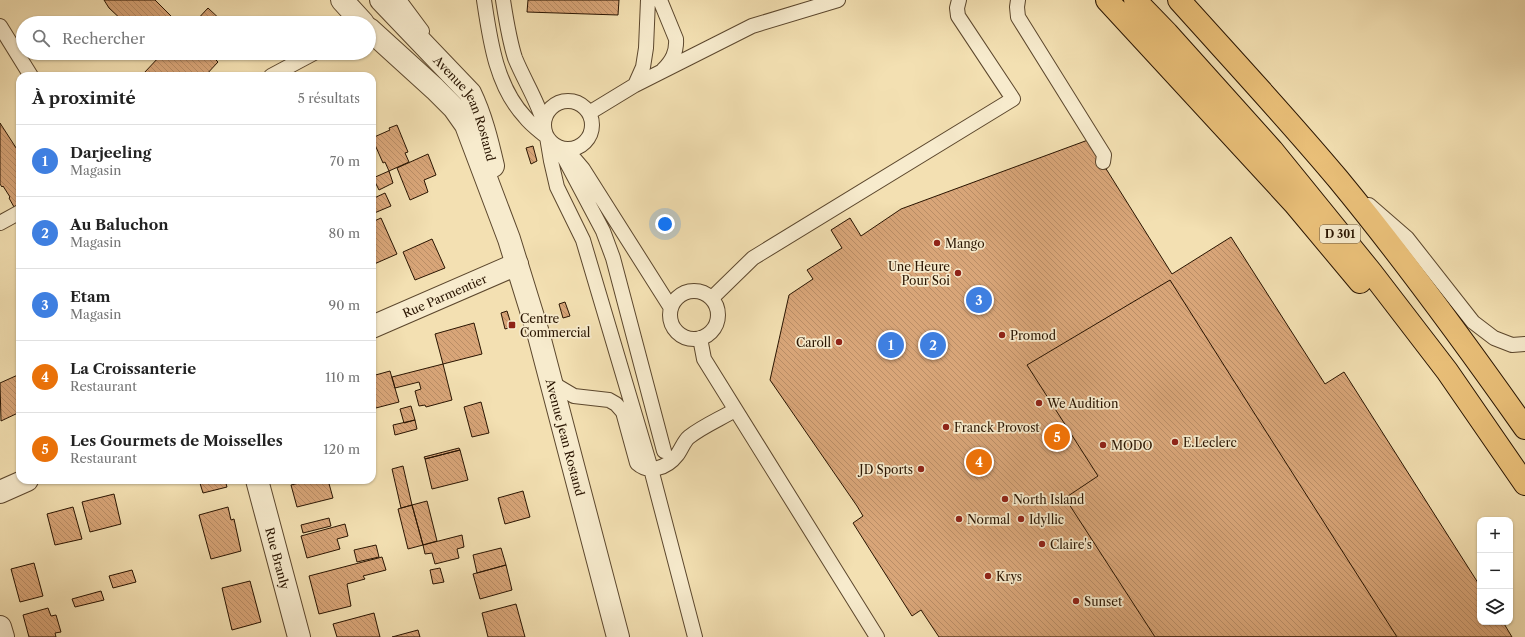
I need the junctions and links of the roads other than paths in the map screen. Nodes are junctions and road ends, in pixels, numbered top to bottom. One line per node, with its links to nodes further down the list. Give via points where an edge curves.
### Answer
1 (342, 0): 14 (street)
2 (381, 0): 24 (street, Avenue Jean Rostand)
3 (399, 0): 24 (lane)
4 (484, 0): 27 (lane, via 491,43 505,88 525,117)
5 (504, 0): 26 (lane, via 507,28 515,57)
6 (648, 0): 23 (lane, via 646,48 643,67)
7 (660, 0): 20 (lane, via 677,46 671,62)
8 (838, 0): 20 (lane, via 752,26)
9 (959, 0): 35 (lane, via 958,16 1013,99 753,258)
10 (1018, 0): 29 (lane, via 1018,18 1104,156)
11 (1106, 0): 44 (highway, via 1294,203)
12 (1135, 0): 44 (highway, D 301, via 1272,150 1447,371)
13 (1179, 0): 30 (highway, D 301)
14 (357, 16)
15 (0, 26): 17 (lane)
16 (376, 35): 33 (street, Avenue Jean Rostand, via 435,89 466,125)
17 (16, 52)
18 (21, 60): 21 (lane)
19 (301, 60): 22 (lane)
20 (663, 71): 23 (lane)
21 (29, 72)
22 (278, 72)
23 (635, 85): 25 (lane)
24 (470, 93): 33 (street, Avenue Jean Rostand, via 486,135)
25 (589, 113): 26 (lane, via 578,103 563,101 550,109); 28 (lane, via 593,128 586,142 581,146)
26 (544, 123): 27 (lane)
27 (547, 138): 28 (lane); 45 (lane, via 557,187 584,240)
28 (562, 149): 36 (lane, via 583,169); 43 (lane, via 603,231 613,258)
29 (1103, 162)
30 (1338, 179): 39 (lane, via 1407,238 1473,322 1494,338 1512,345); 42 (highway, D 301, via 1471,352)
31 (16, 214): 32 (lane)
32 (1, 221)
33 (509, 239): 34 (street, Avenue Jean Rostand)
34 (517, 264): 37 (street, Rue Parmentier); 40 (street, Avenue Jean Rostand)
35 (712, 298): 36 (lane, via 701,292 688,291 675,300); 38 (lane, via 718,314 717,322 714,329)
36 (671, 308): 38 (lane, via 671,322 679,334 693,339)
37 (376, 325)
38 (700, 338): 41 (lane, via 704,360)
39 (1525, 344)
40 (552, 383): 45 (lane, via 574,396 608,400 616,404 623,412 636,463 642,468); 53 (street, Avenue Jean Rostand)
41 (735, 410): 45 (lane, via 688,438 676,457 662,468); 55 (lane)
42 (1525, 428)
43 (664, 451)
44 (1508, 459): 48 (highway, D 301)
45 (650, 469): 54 (lane)
46 (18, 484): 49 (street)
47 (258, 484): 52 (street, Rue Branly)
48 (1525, 484)
49 (0, 492)
50 (0, 627): 51 (street)
51 (3, 637)
52 (299, 637)
53 (618, 637)
54 (695, 637)
55 (877, 637)

